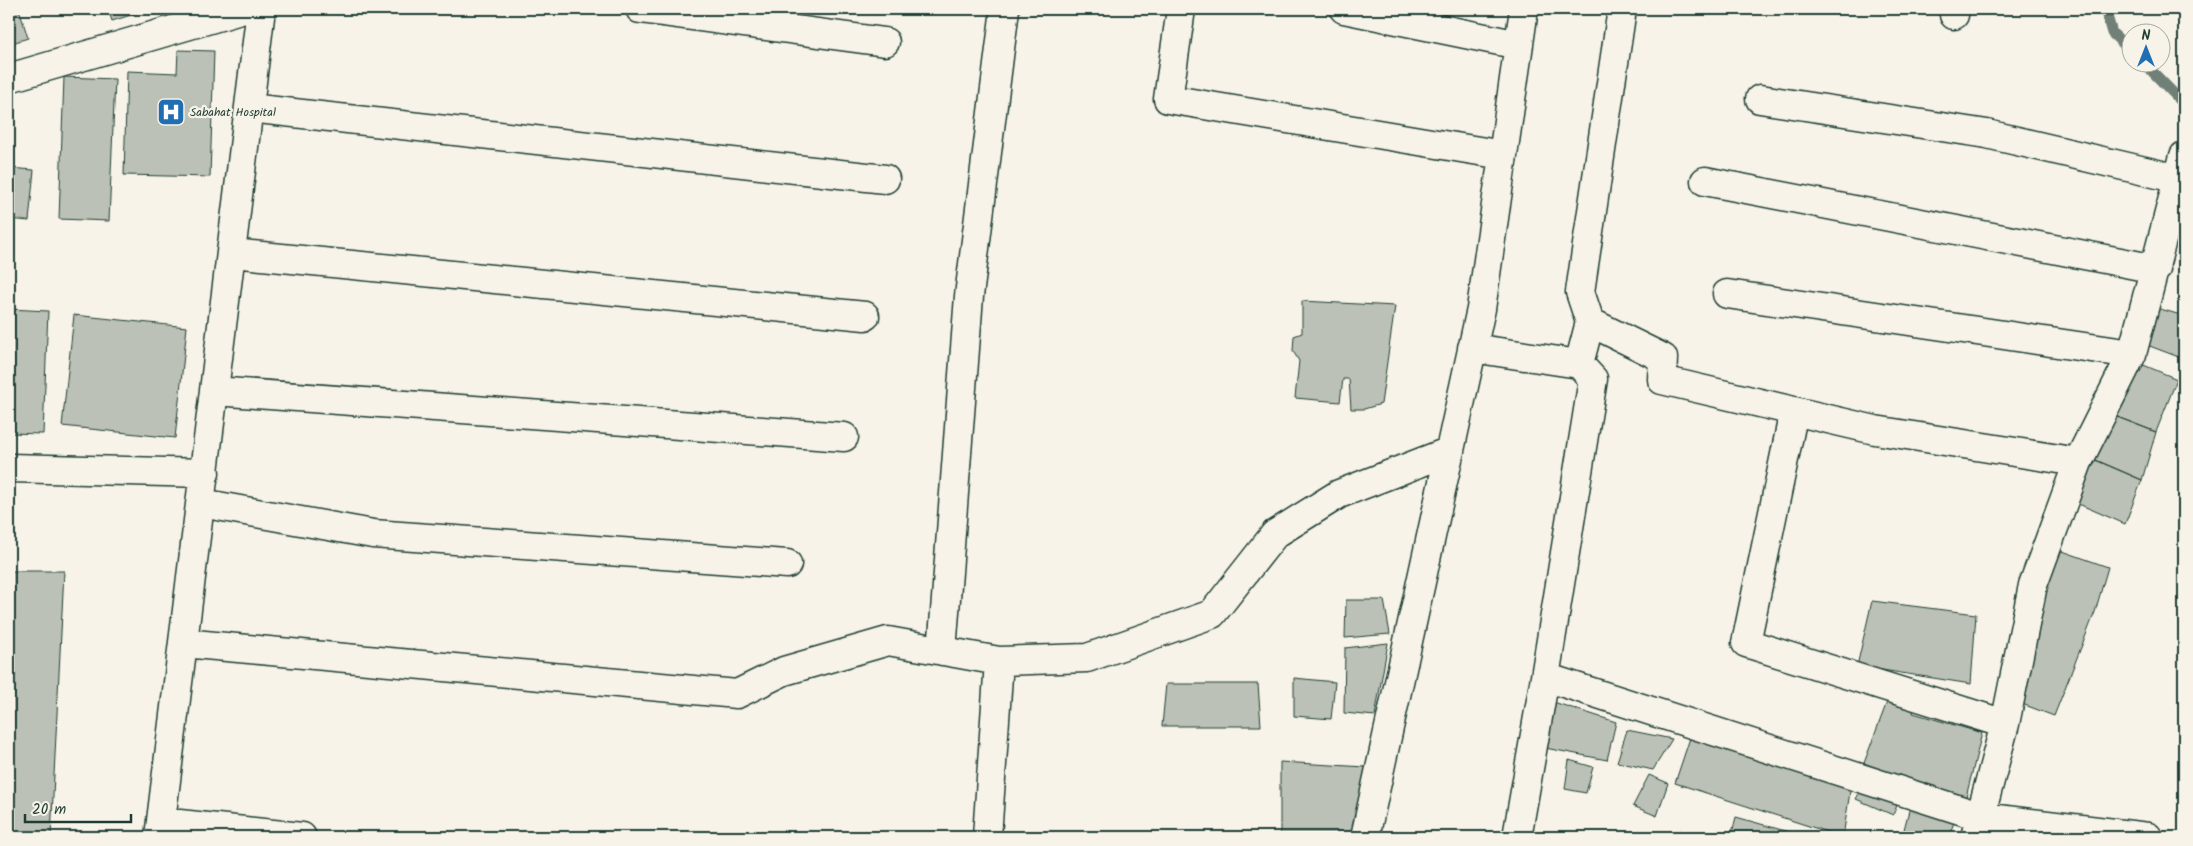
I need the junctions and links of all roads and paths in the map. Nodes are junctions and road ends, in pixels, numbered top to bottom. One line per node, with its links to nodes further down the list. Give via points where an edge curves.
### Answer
1 (244, 9): 12 (street)
2 (261, 9): 14 (street)
3 (640, 9): 9 (street)
4 (1005, 9): 37 (street, via 969,296)
5 (1181, 9): 15 (street, via 1168,98)
6 (1344, 9): 11 (street)
7 (1524, 9): 11 (street)
8 (1622, 9): 23 (street, via 1580,292)
9 (810, 20): 10 (street)
10 (885, 42)
11 (1519, 45): 15 (street)
12 (9, 78)
13 (1760, 98): 16 (street)
14 (249, 108): 17 (street); 19 (street)
15 (1503, 155): 24 (street, via 1481,309)
16 (2181, 167): 20 (street)
17 (885, 179)
18 (1705, 181): 20 (street)
19 (232, 253): 22 (street); 27 (street)
20 (2156, 269): 25 (street)
21 (1728, 294): 25 (street)
22 (865, 316)
23 (1590, 322): 26 (street); 28 (street, via 1663,358 1662,380)
24 (1472, 348): 26 (street); 30 (street)
25 (2132, 354): 31 (street)
26 (1579, 364): 39 (street, via 1593,379)
27 (215, 391): 29 (street); 33 (street)
28 (1794, 411): 31 (street, via 1875,430); 40 (street, via 1746,643)
29 (844, 436)
30 (1450, 451): 38 (street, via 1339,494 1275,534 1212,614 1087,658); 45 (street)
31 (2078, 462): 40 (street, via 2033,585)
32 (9, 468): 33 (street)
33 (205, 473): 34 (street)
34 (201, 503): 35 (street, via 373,534); 36 (street)
35 (787, 564)
36 (184, 643): 37 (street, via 737,694 784,671 888,641); 42 (street)
37 (942, 651): 38 (street)
38 (1000, 661): 44 (street)
39 (1545, 677): 41 (street); 46 (street)
40 (2005, 724): 41 (street)
41 (1979, 827): 47 (street)
42 (160, 829): 43 (street)
43 (302, 837)
44 (987, 837)
45 (1365, 837)
46 (1516, 837)
47 (2148, 837)

